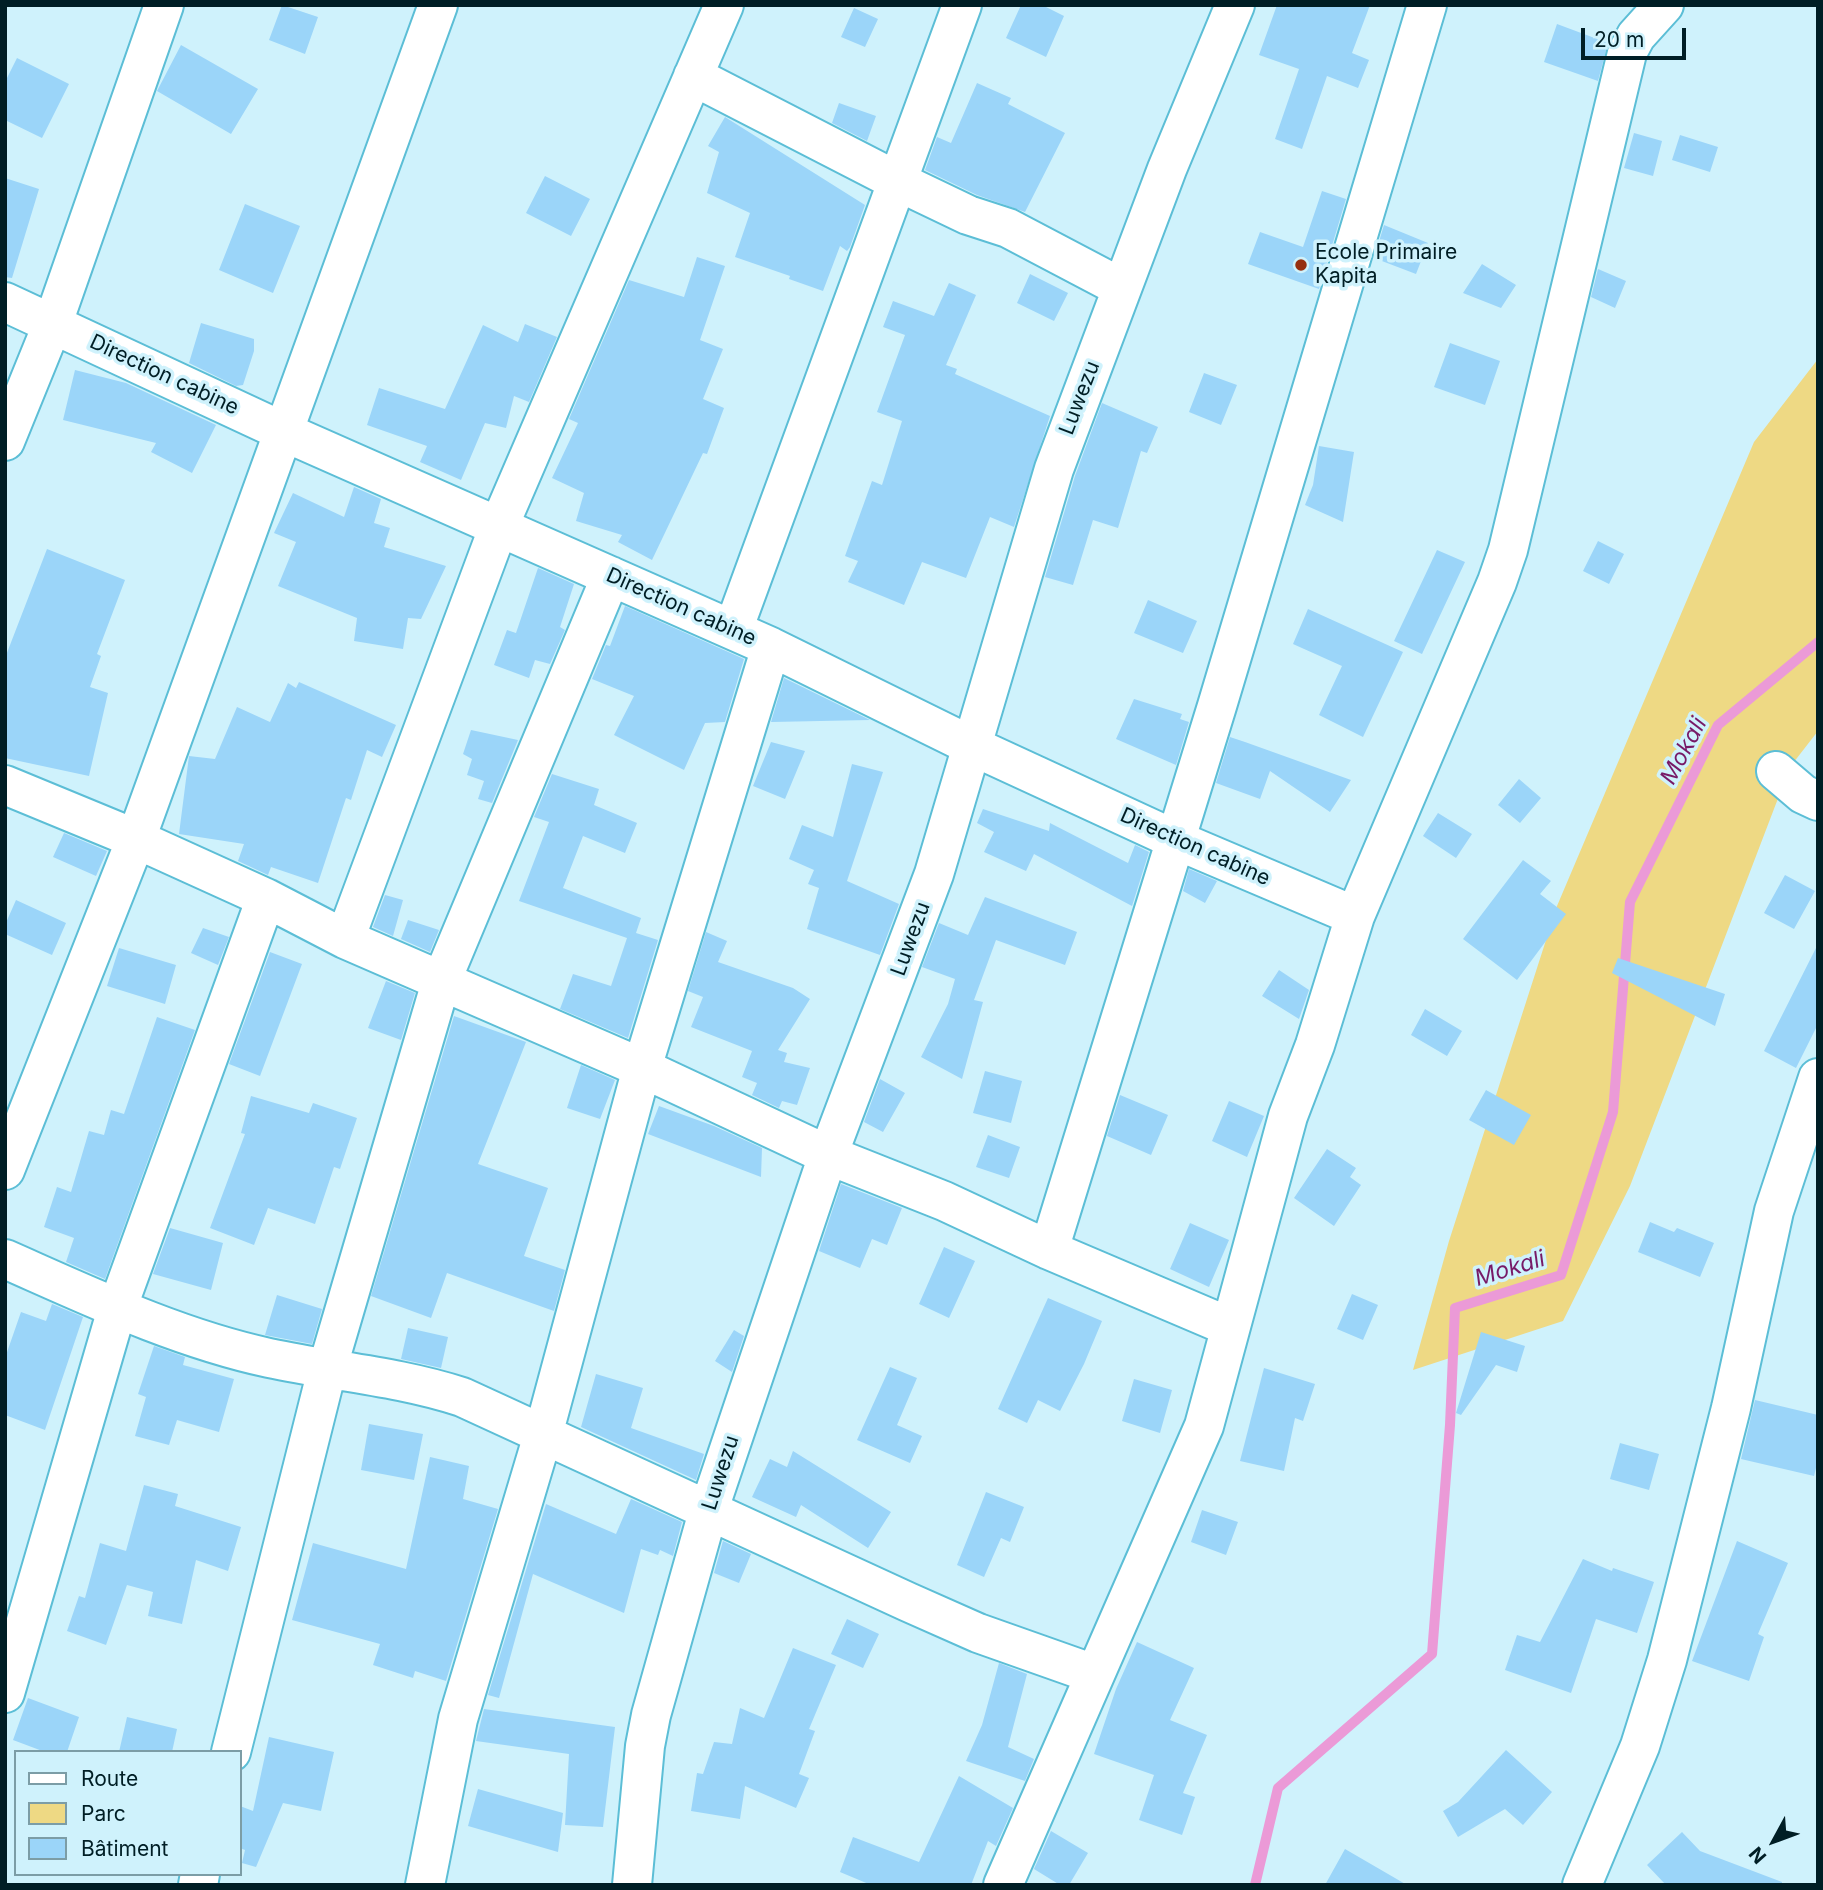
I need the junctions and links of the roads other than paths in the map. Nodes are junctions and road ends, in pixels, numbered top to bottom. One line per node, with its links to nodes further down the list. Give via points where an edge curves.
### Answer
1 (164, 5): 12 (street)
2 (438, 5): 13 (street)
3 (724, 5): 8 (street)
4 (962, 5): 9 (street)
5 (1235, 5): 10 (street, Luwezu)
6 (1427, 5): 24 (street)
7 (1664, 5): 26 (street, via 1627,52 1497,582)
8 (693, 76): 9 (street); 15 (street)
9 (897, 181): 10 (street, via 968,215 1008,228); 17 (street)
10 (1122, 288): 19 (street, Luwezu, via 1054,469)
11 (5, 302): 12 (street, Direction cabine)
12 (53, 323): 13 (street, Direction cabine); 14 (street)
13 (282, 431): 15 (street, Direction cabine); 23 (street)
14 (5, 441)
15 (499, 526): 16 (street, Direction cabine); 27 (street)
16 (611, 576): 17 (street, Direction cabine); 28 (street)
17 (733, 630): 18 (street, Direction cabine)
18 (771, 647): 19 (street, Direction cabine); 29 (street)
19 (970, 745): 24 (street, Direction cabine); 31 (street, Luwezu, via 918,923)
20 (1776, 771): 22 (street)
21 (5, 785): 23 (street)
22 (1818, 801)
23 (136, 839): 25 (street); 32 (street)
24 (1176, 840): 26 (street, Direction cabine); 33 (street)
25 (266, 898): 27 (street); 35 (street)
26 (1355, 916): 36 (street, via 1289,1116)
27 (345, 939): 28 (street)
28 (441, 982): 29 (street); 37 (street)
29 (642, 1068): 31 (street); 38 (street)
30 (1815, 1097): 46 (street, via 1774,1211 1731,1408 1667,1660 1640,1746)
31 (828, 1155): 33 (street, via 944,1201); 39 (street, Luwezu)
32 (5, 1170)
33 (1049, 1251): 36 (street)
34 (5, 1259): 35 (street)
35 (117, 1309): 37 (street, via 240,1350); 41 (street)
36 (1230, 1327): 40 (street, via 1204,1426)
37 (328, 1366): 38 (street, via 442,1391); 42 (street)
38 (543, 1435): 39 (street); 43 (street, via 458,1719)
39 (708, 1512): 40 (street, via 978,1633); 44 (street, Luwezu, via 645,1746)
40 (1094, 1674): 45 (street)
41 (5, 1693)
42 (232, 1750)
43 (425, 1885)
44 (632, 1885)
45 (1003, 1885)
46 (1582, 1885)

